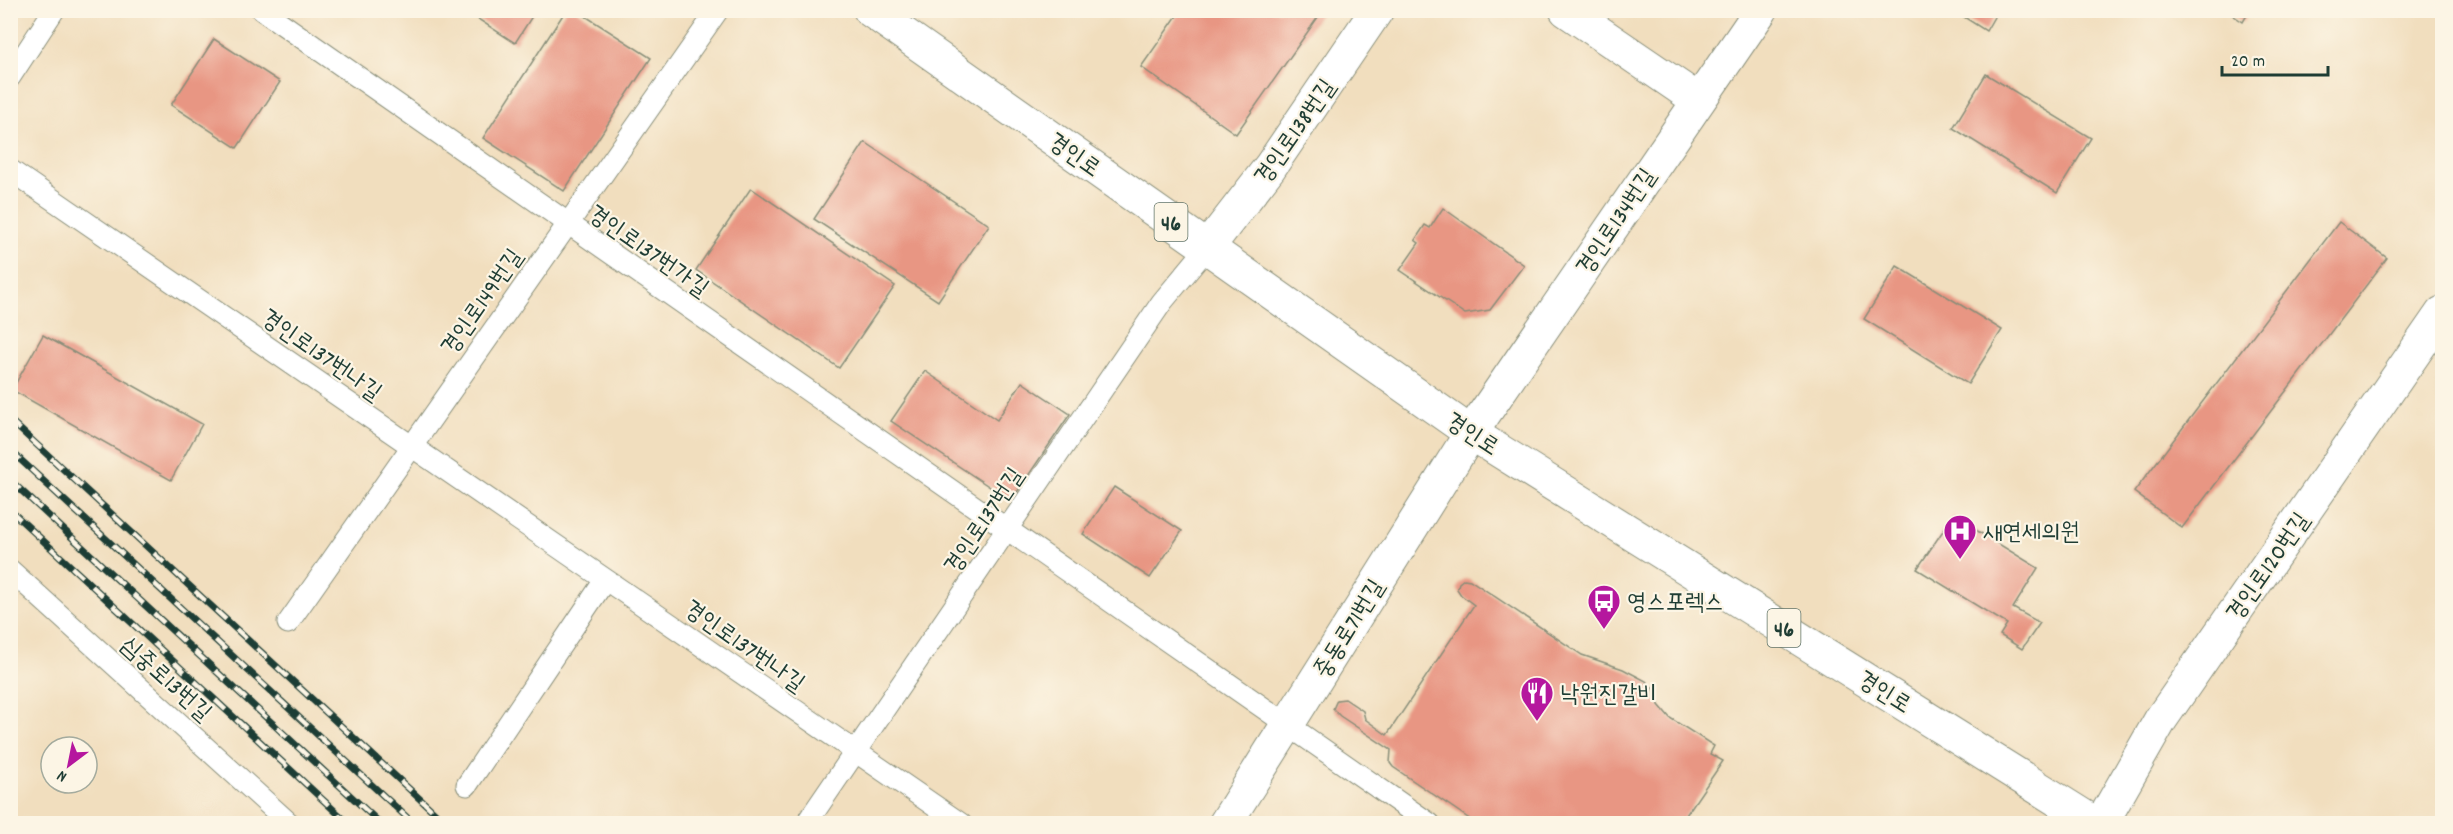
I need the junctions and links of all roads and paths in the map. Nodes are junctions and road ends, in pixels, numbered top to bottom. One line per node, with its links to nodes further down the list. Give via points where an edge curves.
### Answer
1 (54, 10): 8 (lane)
2 (262, 10): 12 (lane, 경인로137번가길)
3 (718, 10): 12 (lane, 경인로149번길)
4 (870, 10): 13 (street, 경인로 / 46)
5 (1377, 10): 13 (street, 경인로138번길, via 1270,167)
6 (1566, 10): 10 (street)
7 (1761, 10): 10 (street, 경인로134번길)
8 (16, 55): 9 (lane)
9 (10, 77)
10 (1698, 100): 15 (street, 경인로134번길)
11 (10, 170): 16 (lane, 경인로137번나길)
12 (567, 224): 16 (lane, 경인로149번길); 17 (lane, 경인로137번가길)
13 (1207, 248): 15 (street, 경인로 / 46); 17 (lane, 경인로137번길, via 1162,302)
14 (2442, 313): 29 (street, 경인로120번길, via 2161,719)
15 (1471, 433): 21 (street, 중동로71번길); 29 (street, 경인로 / 46)
16 (411, 446): 19 (lane, 경인로137번나길); 20 (lane, 경인로149번길)
17 (1008, 529): 21 (lane, 경인로137번가길); 22 (lane, 경인로137번길)
18 (10, 570): 24 (lane, 심중로13번길)
19 (605, 580): 22 (lane, 경인로137번나길); 23 (lane)
20 (288, 623)
21 (1287, 724): 27 (street, 중동로71번길); 28 (lane, 경인로137번가길)
22 (856, 753): 25 (lane, 경인로137번길); 26 (lane, 경인로137번나길)
23 (466, 785)
24 (290, 824)
25 (806, 824)
26 (961, 824)
27 (1225, 824)
28 (1430, 824)
29 (2099, 824)

